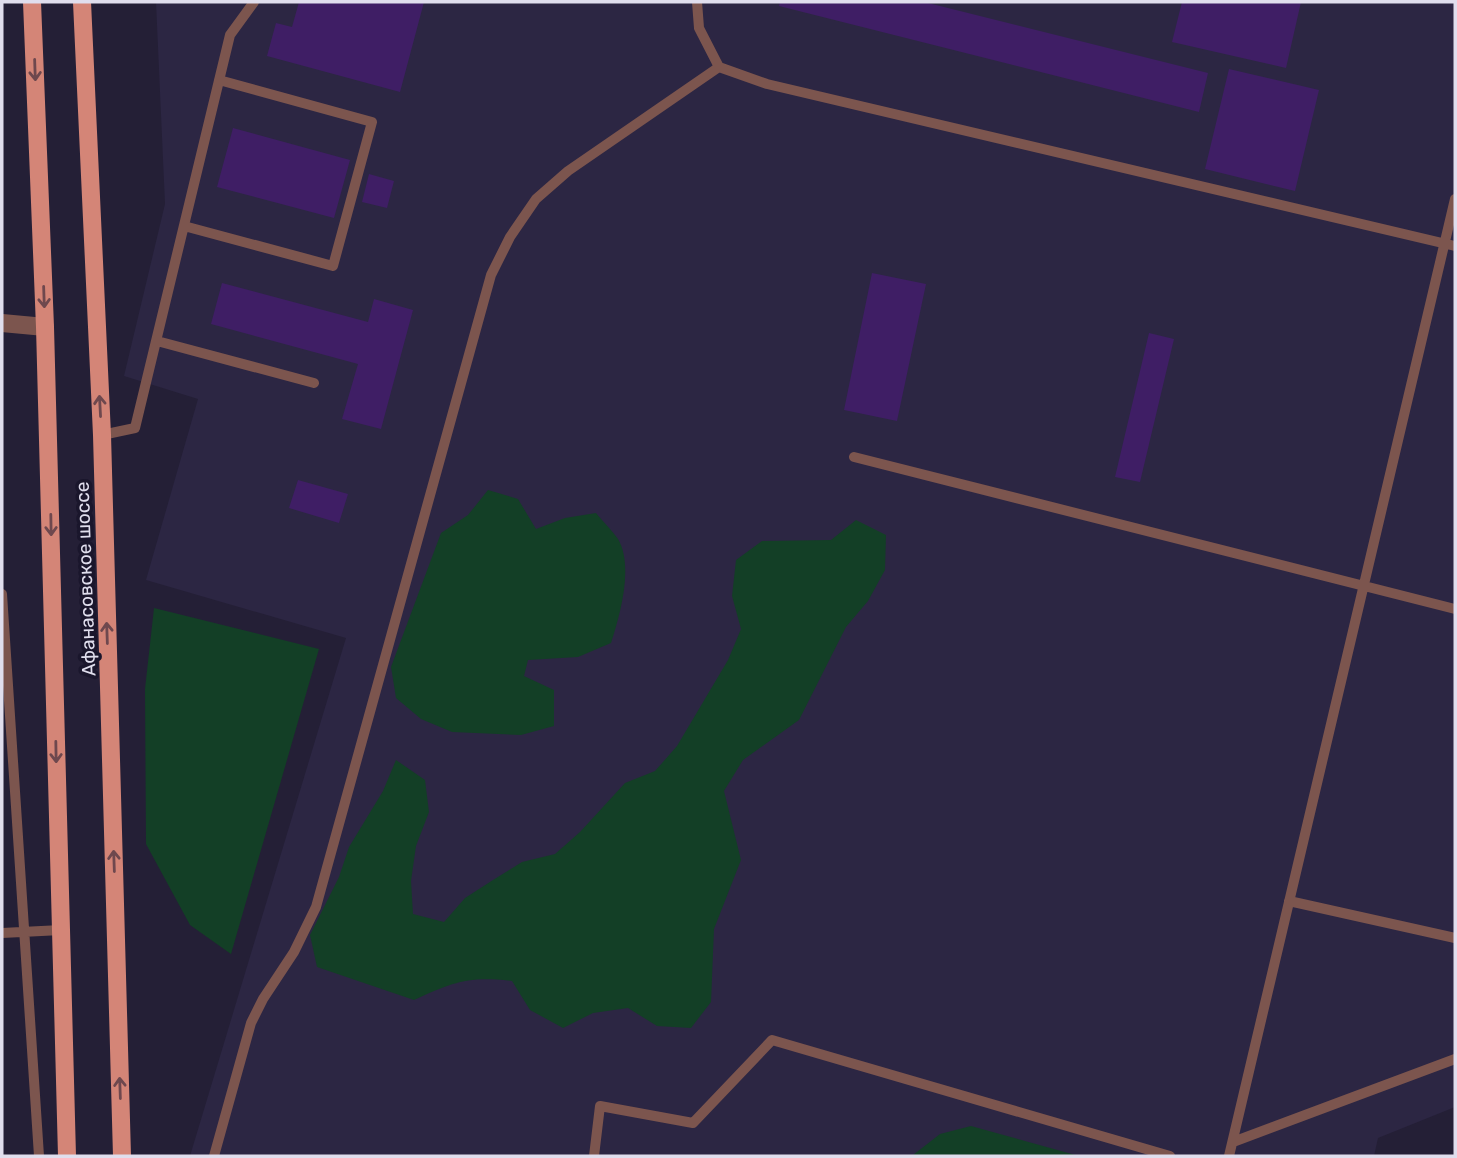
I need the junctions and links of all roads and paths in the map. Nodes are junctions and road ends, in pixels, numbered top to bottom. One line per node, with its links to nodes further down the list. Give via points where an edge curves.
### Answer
1 (32, 2): 11 (main road, Афанасовское шоссе, one-way to 11)
2 (82, 2): 14 (main road, Афанасовское шоссе, one-way to 2)
3 (254, 2): 6 (lane, via 230,35)
4 (697, 2): 5 (lane, via 699,28)
5 (719, 66): 9 (lane, via 780,87); 29 (lane, via 568,171 536,199 491,275 316,907 251,1023)
6 (219, 80): 8 (lane); 8 (lane, via 372,122 333,266)
7 (1455, 200): 9 (lane)
8 (184, 226): 12 (lane)
9 (1450, 245): 16 (lane)
10 (2, 323): 11 (street)
11 (46, 327): 20 (main road, Афанасовское шоссе, one-way to 20)
12 (157, 341): 13 (lane); 14 (lane, via 135,428)
13 (314, 383)
14 (102, 435): 28 (main road, Афанасовское шоссе, one-way to 14)
15 (853, 457): 16 (lane)
16 (1364, 588): 18 (lane); 19 (lane)
17 (2, 594): 21 (lane)
18 (1455, 609)
19 (1289, 901): 23 (lane); 25 (lane)
20 (61, 930): 21 (lane); 27 (main road, Афанасовское шоссе)
21 (24, 932): 22 (lane); 26 (lane)
22 (2, 933)
23 (1455, 938)
24 (1455, 1059): 25 (lane)
25 (1233, 1142): 32 (lane)
26 (39, 1156)
27 (67, 1156)
28 (122, 1156)
29 (214, 1156)
30 (594, 1156): 31 (lane, via 600,1106 693,1123 772,1040)
31 (1170, 1156)
32 (1229, 1156)

